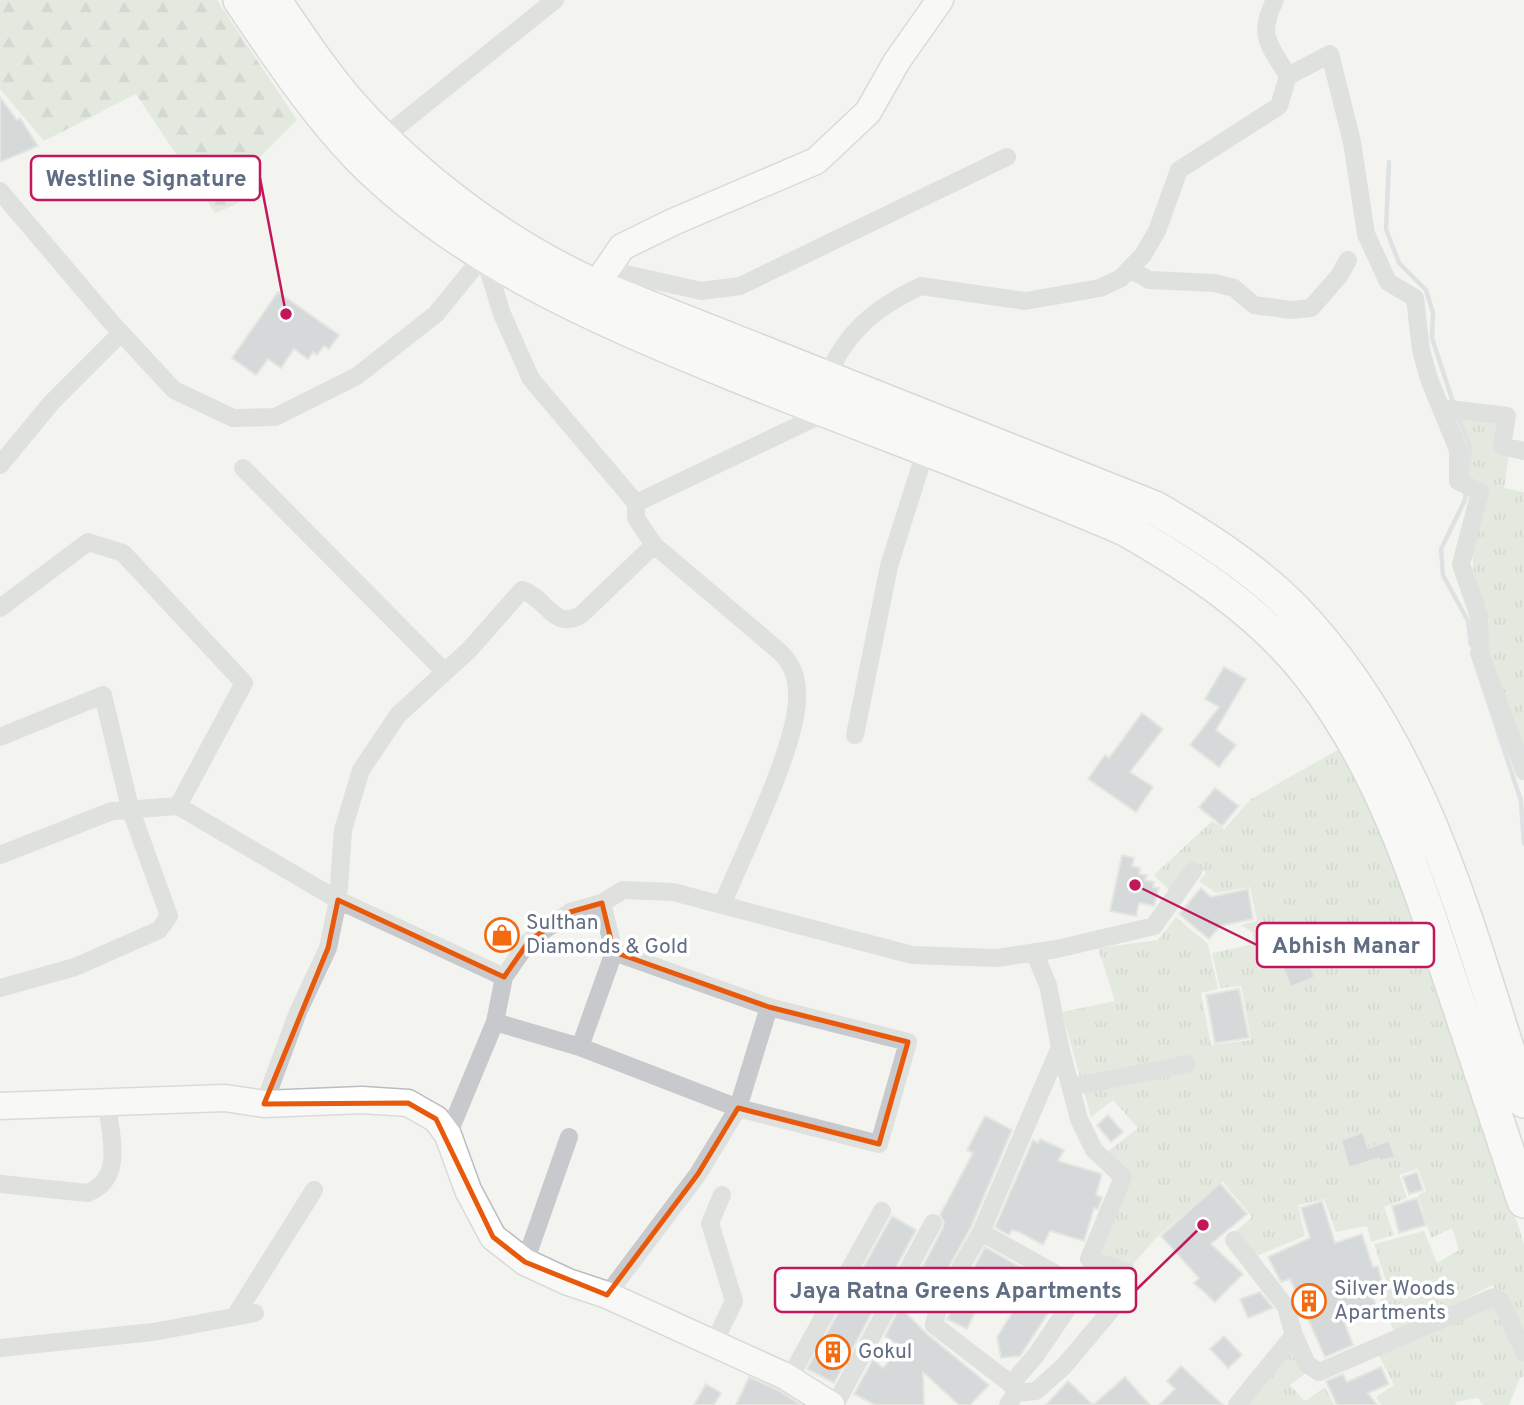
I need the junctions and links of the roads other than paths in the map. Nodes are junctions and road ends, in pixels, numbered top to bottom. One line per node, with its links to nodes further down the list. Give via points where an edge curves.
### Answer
1 (240, 0): 10 (highway, via 295,79 359,157 424,214)
2 (274, 0): 7 (highway, via 349,103)
3 (555, 0): 7 (street)
4 (940, 0): 13 (street, via 868,112 816,161 622,247)
5 (1275, 0): 6 (street, via 1265,20 1267,39)
6 (1288, 76): 12 (street, via 1279,106 1179,170 1157,231); 16 (street, via 1330,54 1352,142 1362,223 1388,282 1415,298 1421,350)
7 (383, 138): 13 (highway, via 517,244)
8 (1007, 157): 13 (street, via 740,286 701,291)
9 (0, 191): 14 (street)
10 (484, 256): 14 (street, via 436,314 357,376 275,417 233,418 174,390); 15 (highway, via 605,321); 21 (street, via 502,314 531,379)
11 (1348, 260): 12 (street, via 1311,308 1291,310 1254,305 1234,288 1214,283 1149,280)
12 (1130, 270): 15 (street, via 1100,288 1025,301 921,286 848,336)
13 (599, 277): 15 (highway)
14 (121, 333): 19 (street, via 52,402)
15 (826, 396): 17 (highway); 21 (street); 46 (highway, via 1155,508 1204,537 1291,606 1366,700 1414,783 1444,858)
16 (1451, 409): 18 (street, via 1507,416 1502,446); 27 (street, via 1458,481 1480,492 1461,564 1479,617 1480,653)
17 (926, 449): 25 (street, via 889,566); 55 (highway, via 1125,529 1182,562 1250,614 1309,674 1366,760 1394,824 1420,888)
18 (1524, 451)
19 (0, 466)
20 (243, 468): 24 (street)
21 (636, 503): 22 (street, via 636,518)
22 (654, 545): 24 (street, via 571,621 561,619 522,590); 34 (street, via 780,652 796,677 798,698 787,748)
23 (0, 608): 28 (street, via 88,542 123,552 244,683)
24 (444, 672): 32 (street, via 398,715 360,770 343,831)
25 (855, 735)
26 (0, 737): 29 (street, via 103,695)
27 (1524, 771)
28 (178, 806): 29 (street); 32 (street)
29 (130, 808): 30 (street); 38 (street, via 169,916 159,930 75,967)
30 (0, 855)
31 (1193, 871): 36 (street, via 1154,926)
32 (338, 900): 37 (street); 47 (street, via 328,948)
33 (602, 903): 34 (street, via 623,890 673,892); 35 (street); 37 (street, via 570,912 529,941)
34 (722, 905): 36 (street, via 912,955 998,958)
35 (614, 952): 39 (street); 41 (street)
36 (1034, 952): 42 (street, via 1048,985)
37 (504, 977): 40 (street)
38 (0, 988)
39 (769, 1007): 49 (street); 49 (street, via 908,1042 879,1144)
40 (495, 1021): 41 (street); 50 (street)
41 (580, 1047): 49 (street)
42 (1060, 1047): 44 (street); 58 (street)
43 (1186, 1064): 44 (street)
44 (1070, 1087): 69 (street, via 1094,1150 1123,1177 1089,1259 1127,1272 1112,1309 1064,1366 1036,1391)
45 (106, 1100): 47 (street, via 225,1098); 48 (street); 52 (street, via 113,1164 101,1188 87,1192)
46 (1524, 1101)
47 (264, 1104): 50 (street, via 408,1103 436,1119)
48 (0, 1106)
49 (738, 1108): 61 (street, via 698,1174)
50 (448, 1135): 60 (street, via 468,1190 493,1237)
51 (569, 1137): 60 (street)
52 (1, 1184)
53 (314, 1190): 63 (street)
54 (722, 1195): 65 (street, via 710,1223 734,1301)
55 (1524, 1201)
56 (882, 1211): 68 (street)
57 (933, 1223): 70 (street)
58 (981, 1232): 69 (street, via 939,1305 934,1325); 69 (street, via 1065,1279 1072,1296)
59 (1234, 1240): 64 (street, via 1286,1307)
60 (525, 1262): 61 (street)
61 (607, 1295): 65 (street)
62 (255, 1313): 63 (street)
63 (235, 1316): 66 (street, via 153,1332)
64 (1294, 1335): 67 (street, via 1307,1364 1319,1372 1494,1297 1500,1300); 71 (street)
65 (713, 1345): 68 (street)
66 (0, 1348)
67 (1524, 1352)
68 (789, 1379): 70 (street)
69 (1012, 1394)
70 (833, 1405)
71 (1237, 1405)

